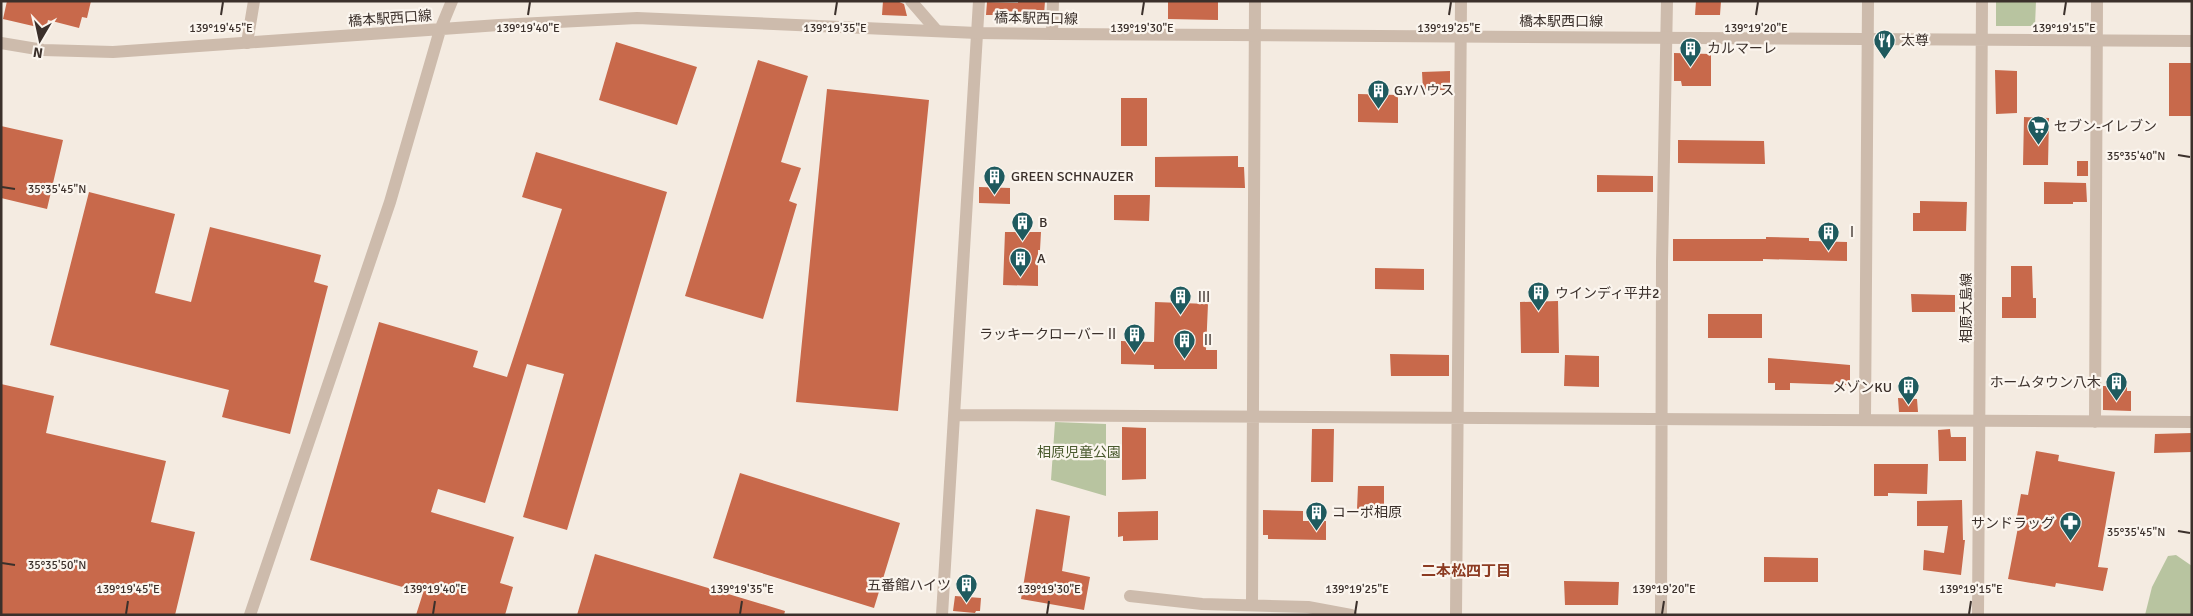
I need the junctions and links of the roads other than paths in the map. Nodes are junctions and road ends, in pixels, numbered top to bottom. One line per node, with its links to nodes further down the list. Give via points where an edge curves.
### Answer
1 (254, 1): 24 (street)
2 (452, 1): 12 (street)
3 (911, 1): 13 (street)
4 (979, 1): 14 (street)
5 (1053, 1): 15 (street)
6 (1256, 1): 16 (street)
7 (1461, 1): 17 (street)
8 (1667, 1): 18 (street)
9 (1868, 1): 19 (street)
10 (1982, 1): 20 (street, 相原大島線)
11 (2097, 1): 21 (street)
12 (440, 30): 13 (street, 橋本駅西口線, via 637,18); 24 (street, 橋本駅西口線); 35 (street, via 390,202)
13 (938, 31): 14 (street, 橋本駅西口線)
14 (977, 32): 15 (street, 橋本駅西口線); 25 (street)
15 (1052, 34): 16 (street, 橋本駅西口線)
16 (1255, 34): 17 (street, 橋本駅西口線); 26 (street)
17 (1460, 36): 18 (street, 橋本駅西口線); 27 (street)
18 (1666, 37): 19 (street, 橋本駅西口線); 28 (street)
19 (1868, 40): 20 (street, 橋本駅西口線); 29 (street)
20 (1982, 40): 21 (street, 橋本駅西口線); 30 (street, 相原大島線)
21 (2097, 40): 22 (street, 橋本駅西口線); 31 (street)
22 (2192, 41)
23 (1, 43): 24 (street, 橋本駅西口線, via 80,52)
24 (247, 43)
25 (955, 415): 26 (street); 36 (street)
26 (1253, 416): 27 (street); 34 (street)
27 (1458, 418): 28 (street); 38 (street)
28 (1662, 419): 29 (street); 39 (street)
29 (1865, 420): 30 (street)
30 (1980, 421): 31 (street); 40 (street, 相原大島線)
31 (2095, 422): 32 (street)
32 (2192, 422)
33 (1130, 596): 34 (street, via 1202,604)
34 (1252, 605): 37 (street, via 1308,607)
35 (250, 615)
36 (942, 615)
37 (1351, 615)
38 (1456, 615)
39 (1661, 615)
40 (1978, 615)

